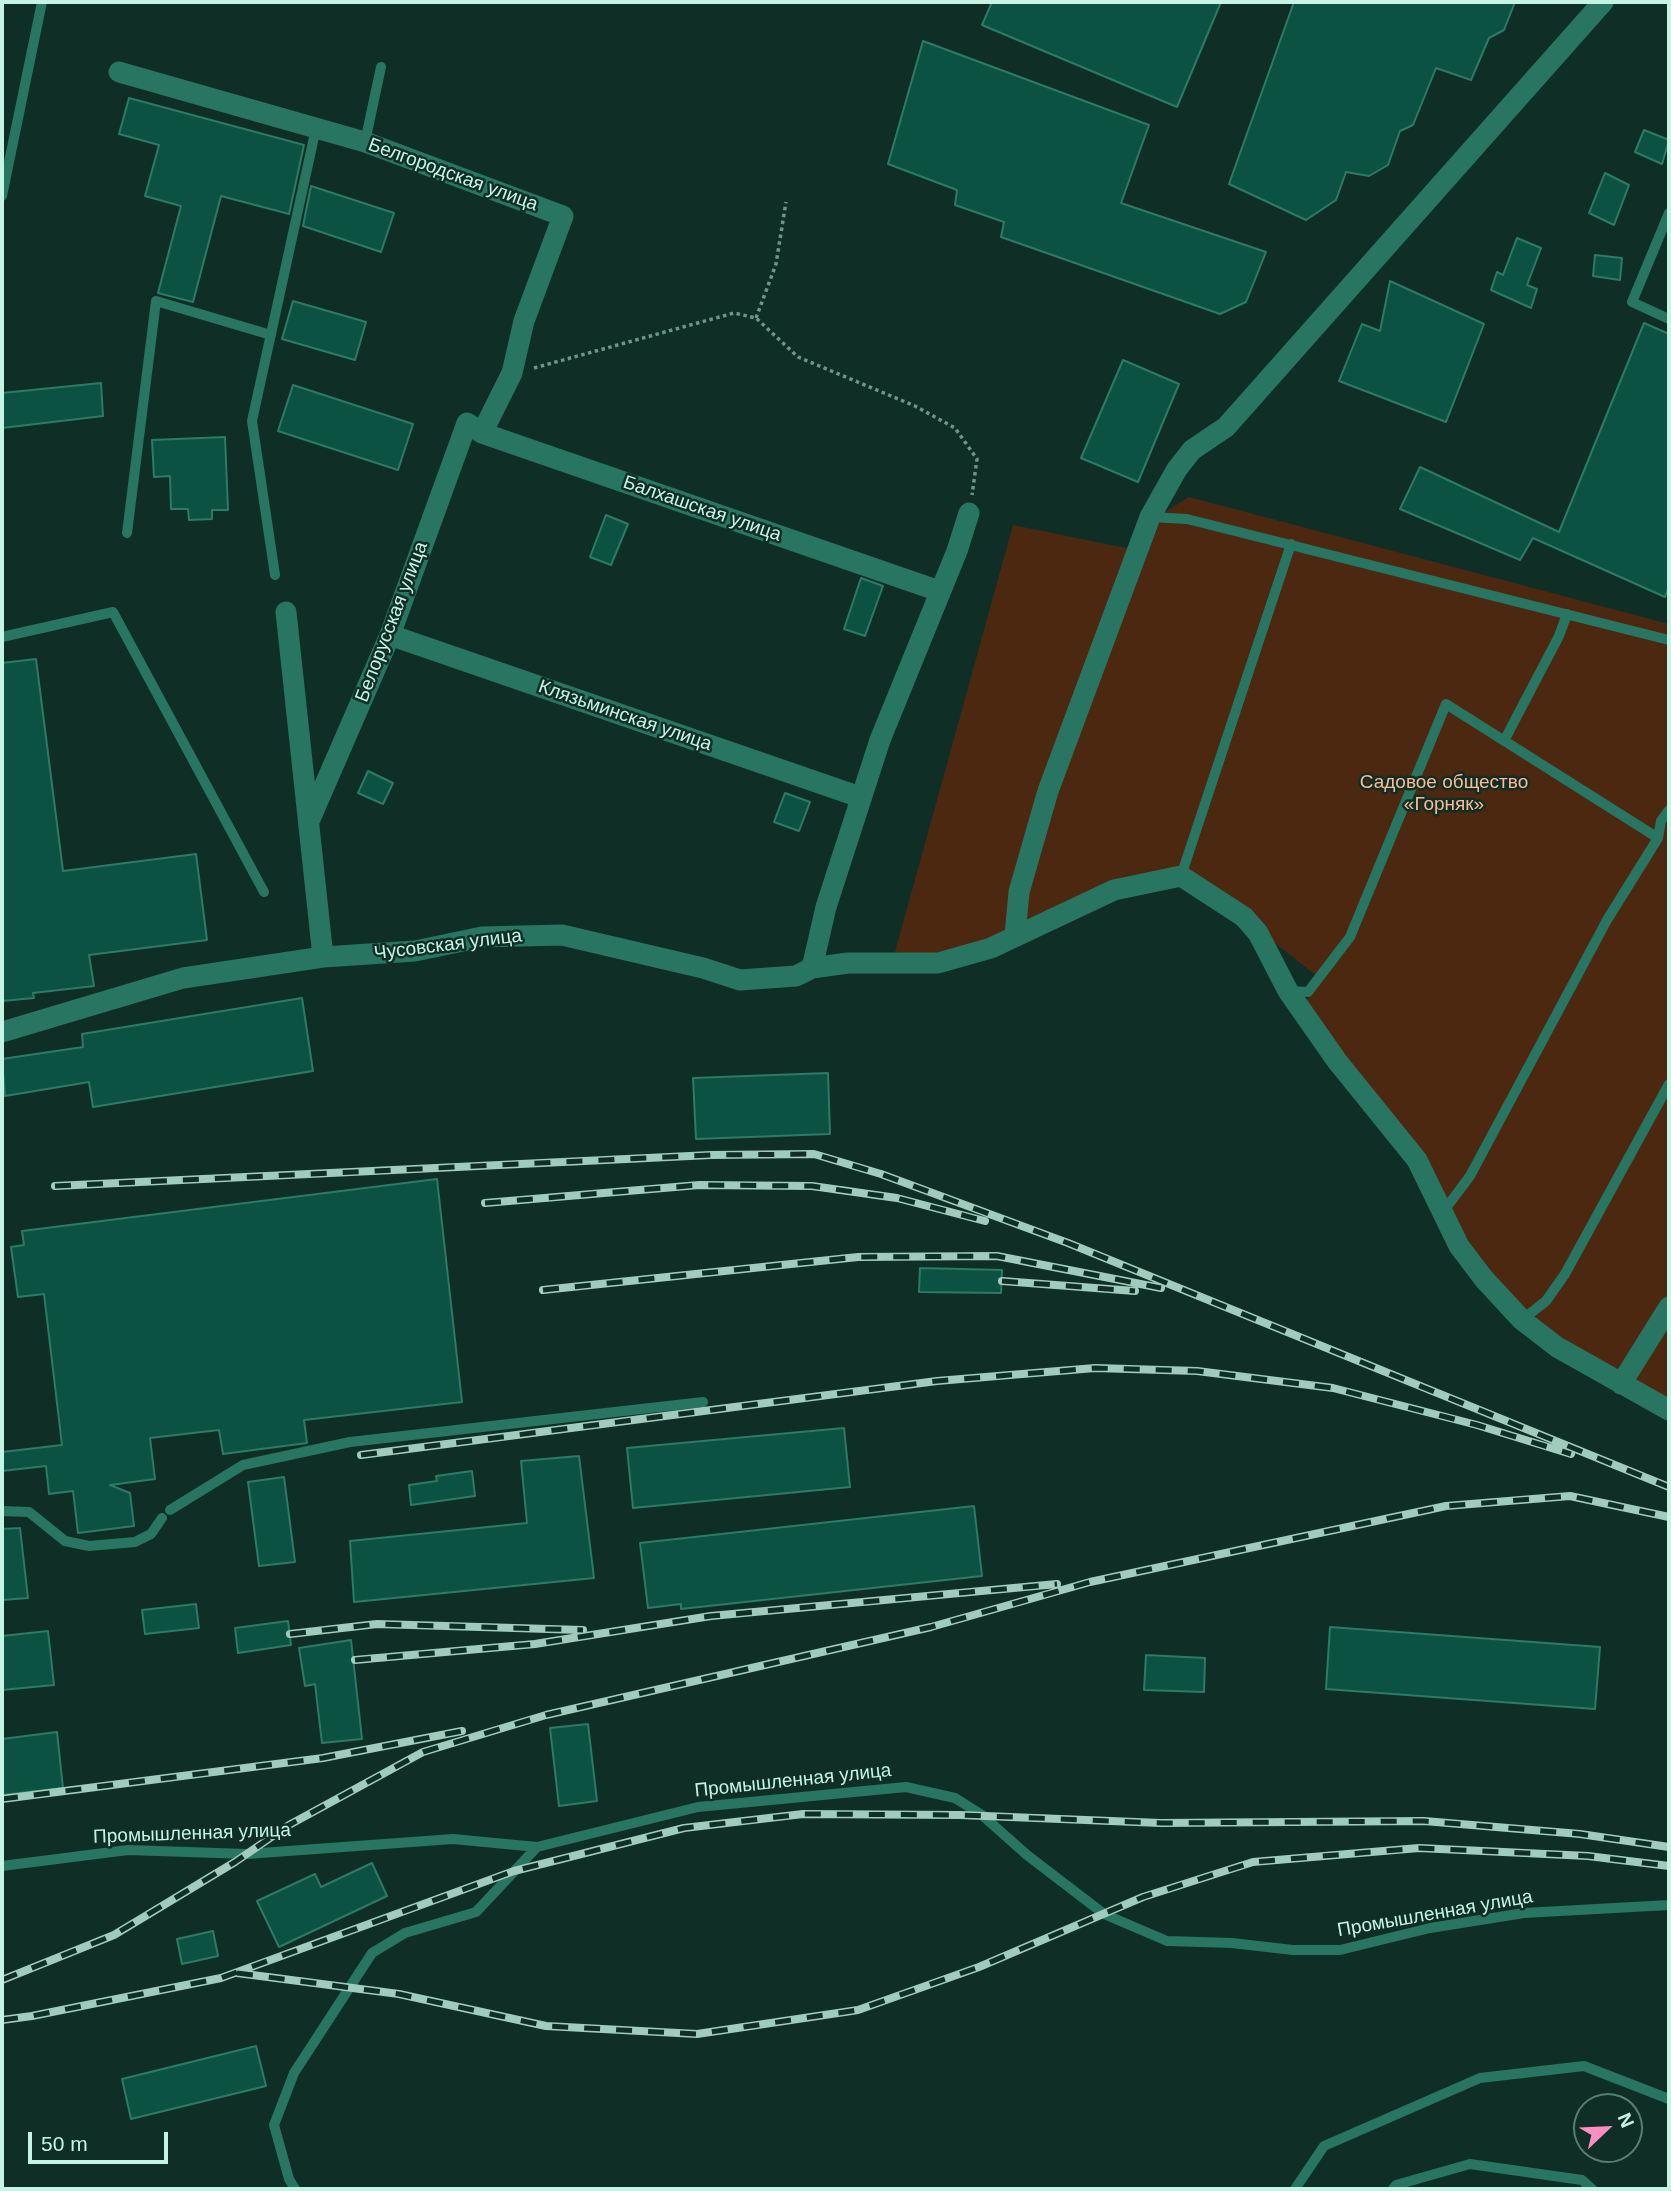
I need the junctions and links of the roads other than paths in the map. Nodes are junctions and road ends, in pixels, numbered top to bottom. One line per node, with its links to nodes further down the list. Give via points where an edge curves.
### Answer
1 (42, 2): 7 (lane)
2 (1603, 2): 13 (street, via 1226,427 1192,450)
3 (381, 66): 6 (lane)
4 (119, 72): 5 (street, Белгородская улица)
5 (316, 128): 6 (street, Белгородская улица); 10 (lane)
6 (365, 142): 11 (street, Белгородская улица, via 563,216 524,321 512,373)
7 (2, 197)
8 (1669, 213): 9 (lane, via 1632,302)
9 (1669, 319)
10 (271, 335): 14 (lane, via 156,301); 16 (lane, via 252,421)
11 (474, 428): 17 (street, Балхашская улица); 20 (street, Белорусская улица)
12 (969, 513): 17 (street)
13 (1150, 517): 15 (lane, via 1187,519); 30 (street, via 1048,791 1019,892)
14 (127, 533)
15 (1291, 544): 19 (lane); 28 (lane)
16 (275, 575)
17 (939, 591): 24 (street)
18 (286, 612): 26 (street)
19 (1567, 614): 22 (lane); 23 (lane)
20 (390, 635): 24 (street, Клязьминская улица); 26 (street, Белорусская улица)
21 (2, 637): 29 (lane, via 113,612)
22 (1669, 640)
23 (1505, 739): 27 (lane); 33 (lane, via 1446,704 1350,937 1308,992)
24 (860, 797): 32 (street)
25 (1669, 810): 27 (lane)
26 (310, 819): 31 (street)
27 (1658, 838): 36 (lane, via 1607,920 1470,1175 1449,1204)
28 (1181, 876): 30 (street, Чусовская улица, via 1114,890); 33 (street, via 1244,916 1275,961)
29 (264, 892)
30 (1015, 936): 32 (street, Чусовская улица, via 991,948 938,962)
31 (323, 957): 32 (street, Чусовская улица, via 415,951 482,937 562,935 740,980 796,976); 34 (street, Чусовская улица, via 183,978)
32 (812, 968)
33 (1288, 991): 36 (street, via 1417,1160)
34 (2, 1032)
35 (1669, 1084): 38 (lane, via 1565,1274 1546,1301)
36 (1441, 1206): 38 (street, via 1459,1246)
37 (1669, 1307): 39 (street)
38 (1522, 1320): 39 (street, via 1556,1347)
39 (1621, 1384): 41 (street)
40 (703, 1402): 42 (lane, via 350,1442 243,1465 166,1514 151,1534 135,1542 89,1546 65,1541 29,1512)
41 (1669, 1410)
42 (2, 1510)
43 (537, 1847): 44 (lane, Промышленная улица, via 453,1839 247,1854 128,1850); 45 (lane, Промышленная улица, via 698,1807 906,1787 954,1798 982,1815 1104,1914 1167,1941 1340,1950 1430,1928 1524,1913); 47 (lane, via 475,1912 405,1933 372,1953 293,2073 274,2125)
44 (2, 1866)
45 (1669, 1905)
46 (1669, 2099): 48 (lane, via 1584,2066 1480,2078 1324,2146)
47 (295, 2189)
48 (1294, 2189)
49 (1393, 2189): 50 (lane, via 1470,2164 1582,2180)
50 (1592, 2189)

